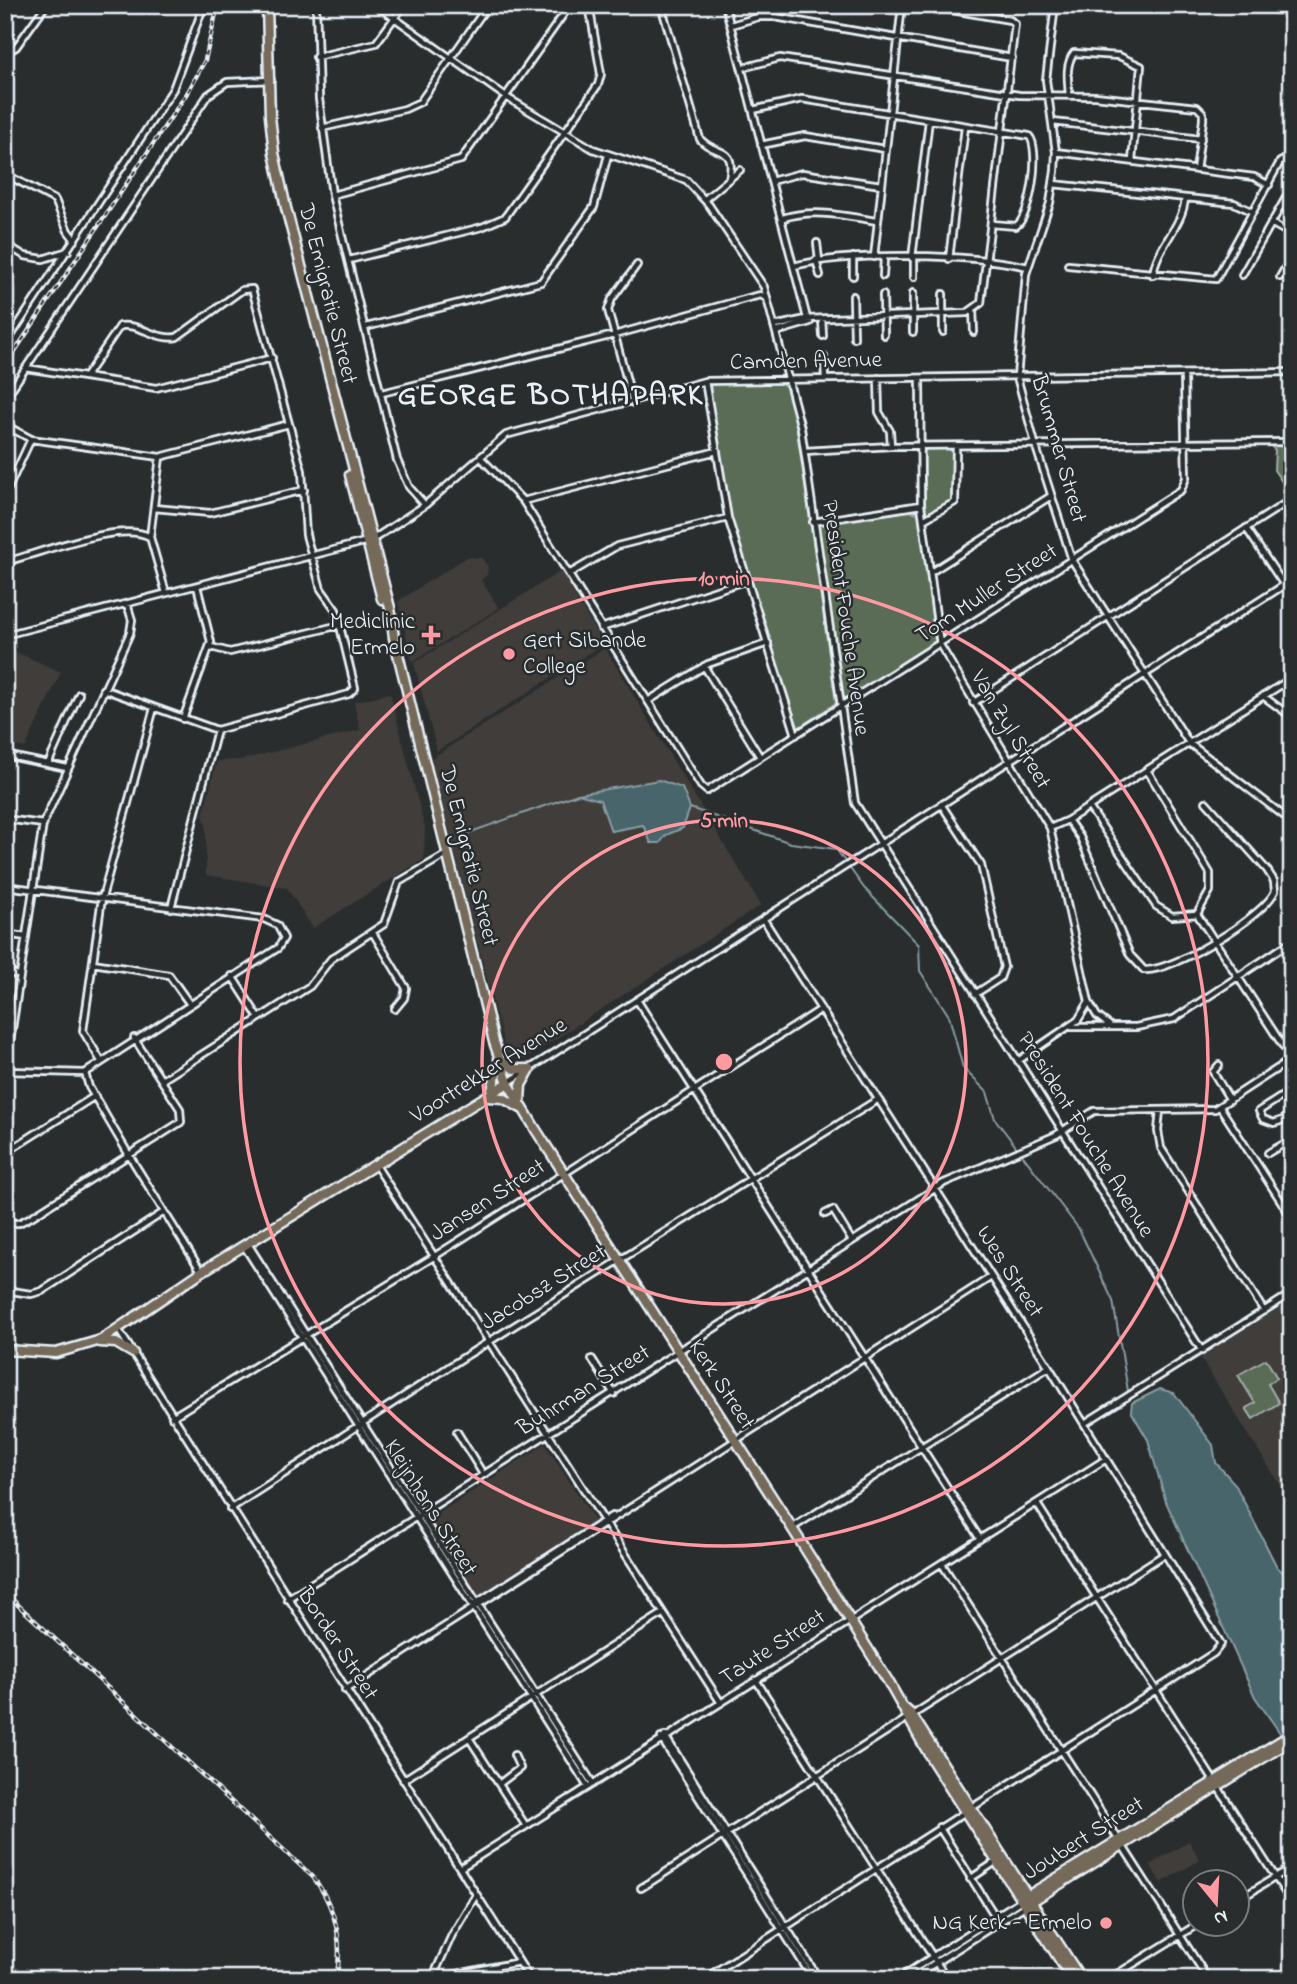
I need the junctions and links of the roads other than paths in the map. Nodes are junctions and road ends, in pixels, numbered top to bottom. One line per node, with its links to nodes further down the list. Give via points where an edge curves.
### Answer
1 (46, 5): 20 (street, via 16,47)
2 (204, 5): 66 (street, via 173,89)
3 (269, 5): 26 (highway, De Emigratie Street)
4 (316, 5): 21 (street)
5 (376, 5): 17 (street, President Fouche Avenue)
6 (404, 5): 17 (street)
7 (488, 5): 22 (street)
8 (570, 5): 30 (street)
9 (589, 5): 39 (street, via 601,74 593,95)
10 (662, 5): 51 (street, via 699,139 705,146 725,152 732,167)
11 (725, 5): 18 (street)
12 (902, 5): 19 (street)
13 (923, 5): 23 (street, via 1012,21)
14 (1055, 5): 29 (street, Brummer Street, via 1046,68)
15 (1229, 5): 16 (street)
16 (1292, 11)
17 (394, 19): 21 (street, via 373,46); 22 (street, President Fouche Avenue)
18 (731, 25): 19 (street, via 775,17); 24 (street)
19 (898, 37): 23 (street); 25 (street)
20 (5, 53)
21 (316, 57): 37 (street)
22 (452, 57): 30 (street, President Fouche Avenue); 37 (street, via 416,104)
23 (1012, 58): 27 (street)
24 (742, 68): 25 (street, via 780,58); 32 (street)
25 (894, 76): 27 (street); 33 (street)
26 (270, 80): 114 (street, via 227,82 208,95); 153 (highway, De Emigratie Street, via 282,187)
27 (1006, 93): 29 (street); 40 (street)
28 (1069, 95): 29 (street); 31 (street); 31 (street, via 1070,60 1078,52 1119,56 1140,66)
29 (1049, 96): 35 (street, Brummer Street)
30 (506, 97): 39 (street, President Fouche Avenue); 57 (street, via 456,163)
31 (1139, 101): 38 (street); 41 (street, via 1201,109)
32 (753, 110): 33 (street, via 802,99); 42 (street)
33 (890, 113): 34 (street); 43 (street)
34 (929, 120): 36 (street); 74 (street)
35 (1053, 121): 38 (street); 44 (street, Brummer Street)
36 (965, 127): 40 (street); 75 (street)
37 (322, 128): 57 (street)
38 (1135, 131): 41 (street); 47 (street)
39 (564, 132): 45 (street, President Fouche Avenue); 76 (street, via 499,222)
40 (1003, 133): 64 (street); 64 (street, via 1029,136 1033,141 1030,195 1019,225)
41 (1200, 139): 49 (street)
42 (761, 145): 43 (street, via 805,136); 52 (street)
43 (885, 149): 54 (street)
44 (1056, 152): 47 (street); 53 (street, Brummer Street)
45 (608, 155): 59 (street, President Fouche Avenue, via 678,176); 102 (street, via 594,207 539,284)
46 (1292, 156): 55 (street, via 1280,162)
47 (1132, 161): 49 (street)
48 (740, 170): 51 (street)
49 (1196, 170): 55 (street, via 1254,177)
50 (5, 174): 66 (street, via 55,200)
51 (729, 179): 59 (street)
52 (771, 181): 54 (street, via 802,173); 61 (street)
53 (1053, 184): 58 (street); 82 (street, Brummer Street)
54 (881, 185): 62 (street)
55 (1269, 185): 60 (street)
56 (1292, 187): 63 (street)
57 (332, 195): 76 (street)
58 (1185, 198): 60 (street, via 1234,203); 84 (street, via 1183,213 1157,258)
59 (705, 199): 94 (street, President Fouche Avenue, via 764,287)
60 (1254, 212): 84 (street, via 1216,279)
61 (783, 218): 62 (street, via 821,213); 81 (street)
62 (877, 221): 72 (street)
63 (1271, 223): 65 (street); 85 (street)
64 (991, 224): 78 (street)
65 (1292, 235)
66 (75, 240): 69 (street)
67 (817, 243): 77 (street)
68 (5, 244): 69 (street, via 25,256 43,259)
69 (69, 250): 111 (street)
70 (1292, 256): 89 (street)
71 (853, 257): 72 (street); 77 (street); 86 (street)
72 (874, 257): 73 (street)
73 (884, 258): 74 (street); 87 (street)
74 (913, 258): 75 (street); 88 (street)
75 (949, 259): 78 (street)
76 (349, 260): 102 (street)
77 (817, 260): 81 (street); 83 (street)
78 (984, 260): 82 (street); 95 (street, via 981,303)
79 (637, 265): 107 (street, via 609,304)
80 (1068, 265): 84 (street)
81 (794, 266): 101 (street)
82 (1028, 267): 118 (street, Brummer Street)
83 (820, 275)
84 (1153, 275)
85 (1242, 275)
86 (853, 276)
87 (883, 276)
88 (914, 277)
89 (1280, 277)
90 (913, 293): 97 (street)
91 (943, 294): 96 (street)
92 (883, 295): 98 (street)
93 (853, 296): 99 (street)
94 (766, 298): 103 (street, President Fouche Avenue); 107 (street, via 752,297)
95 (973, 310): 96 (street); 106 (street)
96 (943, 314): 97 (street); 105 (street)
97 (914, 315): 98 (street); 104 (street)
98 (883, 316): 99 (street); 108 (street)
99 (853, 318): 100 (street); 110 (street)
100 (820, 319): 101 (street); 109 (street)
101 (807, 320): 103 (street)
102 (366, 327): 124 (street)
103 (775, 329): 121 (street, President Fouche Avenue)
104 (913, 332)
105 (943, 332)
106 (974, 332)
107 (614, 335): 124 (street); 126 (street)
108 (884, 335)
109 (823, 337)
110 (854, 338)
111 (5, 345)
112 (824, 357): 122 (street)
113 (272, 358): 117 (street, via 156,388); 117 (street, via 252,289 242,290 177,337 120,326); 127 (street)
114 (26, 368): 117 (street); 125 (street)
115 (1292, 372): 116 (street, Camden Avenue)
116 (1184, 375): 118 (street, Camden Avenue); 131 (street, Tom Muller Street)
117 (86, 376)
118 (1017, 377): 120 (street, Camden Avenue); 135 (street, Brummer Street)
119 (878, 378): 120 (street, Camden Avenue); 122 (street, Camden Avenue); 132 (street, via 879,412)
120 (920, 378): 133 (street, Van Zyl Street)
121 (787, 379): 122 (street, Camden Avenue); 123 (street, Camden Avenue); 137 (street, President Fouche Avenue)
122 (825, 379)
123 (705, 382): 126 (street, Camden Avenue); 136 (street)
124 (382, 393): 145 (street, via 403,478)
125 (5, 400)
126 (633, 402): 139 (street, Camden Avenue, via 513,432)
127 (289, 424): 138 (street); 140 (street)
128 (5, 425): 129 (street)
129 (31, 439): 138 (street); 141 (street)
130 (1292, 442): 131 (street)
131 (1185, 444): 135 (street); 155 (street, Tom Muller Street, via 1186,482 1181,490)
132 (891, 446): 133 (street); 137 (street)
133 (921, 447): 134 (street); 146 (street, Van Zyl Street)
134 (956, 447): 135 (street); 149 (street, via 955,502)
135 (1037, 447): 142 (street, Brummer Street)
136 (717, 451): 144 (street); 148 (street)
137 (804, 451): 150 (street, President Fouche Avenue)
138 (160, 457): 147 (street)
139 (480, 457): 144 (street); 145 (street, Camden Avenue)
140 (304, 490): 147 (street, via 218,513); 154 (street)
141 (5, 495)
142 (1051, 496): 155 (street, Brummer Street); 157 (street)
143 (1292, 499): 151 (street)
144 (523, 501): 158 (street)
145 (425, 505): 153 (street, Camden Avenue)
146 (921, 505): 149 (street, Van Zyl Street); 150 (street)
147 (154, 508): 152 (street)
148 (728, 518): 158 (street, via 617,546); 159 (street)
149 (923, 520): 157 (street, Van Zyl Street)
150 (813, 522): 181 (street, President Fouche Avenue)
151 (1247, 528): 161 (street); 165 (street)
152 (150, 537): 156 (street, via 133,532 113,534); 163 (street)
153 (369, 541): 154 (street, Camden Avenue); 202 (highway, De Emigratie Street)
154 (312, 557): 162 (street, Camden Avenue); 166 (street, via 321,589 334,606)
155 (1072, 560): 165 (street, Brummer Street); 170 (street, Tom Muller Street)
156 (5, 562)
157 (931, 572): 170 (street, Van Zyl Street)
158 (569, 574): 167 (street)
159 (747, 580): 167 (street); 169 (street)
160 (1292, 580): 161 (street, Voortrekker Avenue)
161 (1284, 585): 173 (street, Voortrekker Avenue)
162 (197, 586): 163 (street, Camden Avenue); 171 (street)
163 (166, 593): 164 (street, Camden Avenue)
164 (127, 604): 168 (street, Camden Avenue); 175 (street, via 131,630)
165 (1108, 616): 173 (street, Brummer Street); 179 (street)
166 (340, 625): 171 (street, via 230,652); 184 (street, via 355,685 352,692)
167 (601, 628): 178 (street)
168 (5, 635)
169 (768, 643): 172 (street); 185 (street)
170 (940, 645): 179 (street, Van Zyl Street); 181 (street, Tom Muller Street)
171 (211, 647): 183 (street)
172 (704, 666): 178 (street); 188 (street)
173 (1144, 674): 186 (street, Brummer Street); 189 (street, Voortrekker Avenue)
174 (1292, 678): 177 (street)
175 (103, 690): 180 (street); 191 (street)
176 (79, 694): 190 (street)
177 (1263, 696): 182 (street); 186 (street)
178 (648, 701): 188 (street, Tom Muller Street, via 706,791)
179 (973, 703): 189 (street, Van Zyl Street)
180 (154, 708): 183 (street); 205 (street)
181 (840, 709): 185 (street, Tom Muller Street); 201 (street, President Fouche Avenue, via 854,798)
182 (1292, 717)
183 (183, 719): 184 (street)
184 (216, 730): 206 (street)
185 (796, 735): 188 (street, Tom Muller Street)
186 (1189, 743): 192 (street); 198 (street, Brummer Street)
187 (5, 755): 190 (street)
188 (760, 757)
189 (1008, 761): 194 (street, Voortrekker Avenue); 200 (street, Van Zyl Street)
190 (48, 764): 191 (street)
191 (67, 768): 199 (street)
192 (1147, 770): 195 (street); 207 (street, via 1210,873 1210,891)
193 (1206, 802): 212 (street, via 1262,863 1275,884 1272,898 1262,910)
194 (941, 804): 201 (street, Voortrekker Avenue); 219 (street, via 981,865 1004,967 1000,978)
195 (1088, 807): 197 (street); 207 (street, via 1156,906 1172,916)
196 (5, 819): 199 (street)
197 (1068, 820): 200 (street); 212 (street, via 1080,836 1130,955 1139,966 1154,971 1171,966)
198 (1292, 822)
199 (43, 824): 204 (street)
200 (1050, 828): 221 (street, Van Zyl Street)
201 (879, 843): 208 (street, Voortrekker Avenue); 219 (street, President Fouche Avenue)
202 (447, 854): 209 (street, via 397,885 388,919); 229 (highway, De Emigratie Street)
203 (5, 886): 204 (street)
204 (33, 889): 205 (street); 211 (street)
205 (102, 898): 206 (street); 214 (street)
206 (171, 908): 218 (street, via 277,925 283,935 280,946)
207 (1197, 914): 212 (street)
208 (764, 920): 220 (street, Voortrekker Avenue); 224 (street, Wes Street)
209 (373, 933): 223 (street, via 405,986 404,998); 225 (street, via 331,960 306,989)
210 (5, 934): 211 (street)
211 (26, 937): 216 (street)
212 (1214, 940): 217 (street)
213 (1292, 941): 217 (street)
214 (93, 964): 222 (street, via 169,975); 231 (street, via 83,1034)
215 (5, 973): 216 (street)
216 (20, 975): 235 (street)
217 (1237, 975): 226 (street, via 1174,1019 1150,1026); 230 (street)
218 (232, 976): 222 (street); 225 (street)
219 (975, 994): 232 (street, President Fouche Avenue)
220 (637, 1000): 234 (street, Voortrekker Avenue); 239 (street)
221 (1088, 1002): 226 (street); 227 (street)
222 (189, 1003): 228 (street)
223 (395, 1009)
224 (820, 1010): 239 (street, Jansen Street); 242 (street, Wes Street)
225 (259, 1018): 237 (street)
226 (1109, 1026): 227 (street)
227 (1070, 1027): 232 (street)
228 (134, 1038): 231 (street); 237 (street)
229 (499, 1060): 234 (highway, via 514,1069); 238 (highway, De Emigratie Street); 241 (highway)
230 (1292, 1060): 243 (street)
231 (101, 1061): 236 (street)
232 (1018, 1061): 249 (street, President Fouche Avenue)
233 (1219, 1065): 243 (street, via 1213,1072)
234 (530, 1069): 238 (street, Voortrekker Avenue); 245 (highway, via 521,1085)
235 (6, 1073): 236 (street)
236 (85, 1073): 240 (street)
237 (162, 1080): 253 (street, via 182,1120)
238 (508, 1083): 241 (highway, Voortrekker Avenue); 245 (highway, Kerk Street)
239 (693, 1090): 255 (street, Jansen Street); 256 (street)
240 (95, 1096): 251 (street); 253 (street)
241 (487, 1096): 245 (highway); 254 (highway, Voortrekker Avenue)
242 (877, 1100): 256 (street, Jacobsz Street); 257 (street, Wes Street)
243 (1230, 1100): 246 (street)
244 (1292, 1100): 248 (street, via 1284,1094 1259,1111 1271,1122)
245 (522, 1107): 255 (highway, Kerk Street)
246 (1220, 1107): 247 (street, Buhrman Street); 260 (street)
247 (1160, 1110): 249 (street, Buhrman Street, via 1094,1111); 271 (street, via 1161,1148)
248 (1292, 1118)
249 (1061, 1132): 257 (street, Buhrman Street); 277 (street, President Fouche Avenue)
250 (1292, 1139): 252 (street)
251 (5, 1153)
252 (1268, 1153)
253 (129, 1155): 258 (street); 261 (street, via 32,1217)
254 (374, 1163): 263 (highway, Voortrekker Avenue); 264 (street)
255 (563, 1173): 264 (street, Jansen Street); 265 (highway, Kerk Street)
256 (750, 1180): 265 (street, Jacobsz Street); 266 (street)
257 (936, 1190): 262 (street, Buhrman Street); 268 (street, Wes Street)
258 (164, 1212): 267 (street); 269 (street, via 42,1291)
259 (825, 1214): 262 (street, via 833,1210)
260 (1292, 1218)
261 (5, 1223)
262 (852, 1241): 266 (street, Buhrman Street)
263 (246, 1245): 267 (highway, Voortrekker Avenue); 273 (street, Kleijnhans Street)
264 (435, 1256): 273 (street, Jansen Street); 275 (street)
265 (622, 1261): 275 (street, Jacobsz Street); 279 (highway, Kerk Street)
266 (808, 1269): 279 (street, Buhrman Street); 280 (street)
267 (201, 1272): 272 (highway, Voortrekker Avenue)
268 (991, 1277): 280 (street); 282 (street, Wes Street)
269 (5, 1290)
270 (1292, 1293): 271 (street)
271 (1264, 1311): 277 (street)
272 (117, 1327): 274 (highway, Voortrekker Avenue); 278 (street, Border Street)
273 (304, 1334): 285 (street, Jansen Street); 287 (street, Kleijnhans Street)
274 (98, 1342): 276 (highway, via 56,1353); 278 (highway, via 116,1343)
275 (490, 1342): 287 (street, Jacobsz Street); 289 (street)
276 (5, 1350)
277 (1202, 1351): 284 (street)
278 (132, 1353): 285 (street, Border Street)
279 (677, 1354): 283 (street, Buhrman Street); 291 (highway, Kerk Street)
280 (865, 1357): 291 (street); 292 (street)
281 (592, 1359): 283 (street)
282 (1049, 1367): 286 (street, Wes Street); 292 (street)
283 (614, 1394): 289 (street, Buhrman Street)
284 (1101, 1416): 286 (street); 290 (street)
285 (172, 1417): 296 (street, Border Street)
286 (1085, 1423): 290 (street, Wes Street)
287 (360, 1425): 296 (street, Jacobsz Street); 297 (street, Kleijnhans Street)
288 (457, 1432): 294 (street)
289 (548, 1434): 294 (street, Buhrman Street); 298 (street)
290 (1091, 1434): 293 (street, Wes Street)
291 (735, 1440): 298 (street); 299 (highway, Kerk Street)
292 (923, 1447): 299 (street); 300 (street)
293 (1106, 1459): 295 (street, Taute Street); 301 (street, Wes Street)
294 (483, 1474): 297 (street, Buhrman Street)
295 (1037, 1504): 300 (street, Taute Street); 303 (street)
296 (230, 1509): 304 (street, Border Street)
297 (417, 1516): 304 (street, Buhrman Street); 305 (street, Kleijnhans Street)
298 (604, 1522): 305 (street); 306 (street)
299 (792, 1528): 307 (highway, Kerk Street)
300 (980, 1539): 302 (street, Taute Street)
301 (1165, 1554): 303 (street); 311 (street, Wes Street, via 1221,1644)
302 (942, 1564): 307 (street, Taute Street); 308 (street)
303 (1095, 1597): 308 (street); 311 (street)
304 (287, 1599): 310 (street, Border Street)
305 (475, 1606): 310 (street); 312 (street, Kleijnhans Street)
306 (662, 1614): 312 (street); 313 (street)
307 (849, 1620): 309 (street, Taute Street); 314 (highway, Kerk Street)
308 (1003, 1655): 314 (street); 319 (street)
309 (756, 1680): 313 (street, Taute Street); 321 (street)
310 (345, 1690): 322 (street, Border Street)
311 (1154, 1690): 319 (street); 324 (street)
312 (533, 1697): 317 (street); 325 (street, Kleijnhans Street)
313 (721, 1703): 316 (street, Taute Street)
314 (907, 1713): 321 (street); 326 (highway, Kerk Street)
315 (1292, 1734): 324 (highway, Joubert Street)
316 (663, 1737): 325 (street, Taute Street); 329 (street)
317 (469, 1738): 322 (street); 323 (street)
318 (1292, 1740): 324 (highway, Joubert Street)
319 (1062, 1749): 326 (street); 330 (street)
320 (514, 1755): 323 (street, via 520,1768)
321 (818, 1776): 329 (street); 332 (street)
322 (403, 1780): 334 (street, Border Street)
323 (499, 1784): 327 (street)
324 (1216, 1784): 330 (highway, Joubert Street); 335 (street)
325 (591, 1786): 327 (street, Taute Street)
326 (969, 1808): 328 (street); 331 (highway, Kerk Street); 340 (highway, Kerk Street)
327 (526, 1826): 334 (street, Taute Street)
328 (939, 1827): 332 (street); 336 (street)
329 (724, 1834): 337 (street); 343 (street)
330 (1121, 1842): 340 (highway, Joubert Street); 345 (street)
331 (998, 1860): 336 (street); 340 (highway, Kerk Street)
332 (876, 1866): 343 (street); 346 (street)
333 (1292, 1867): 335 (street)
334 (460, 1868): 339 (street, Border Street)
335 (1276, 1877): 338 (street); 341 (street)
336 (970, 1879): 342 (street)
337 (641, 1888)
338 (1252, 1891)
339 (476, 1895): 347 (street, Border Street); 348 (street)
340 (1027, 1900): 342 (street, Joubert Street); 346 (street, Joubert Street); 356 (highway, Kerk Street); 357 (highway, Kerk Street)
341 (1292, 1903)
342 (995, 1916): 346 (street, Joubert Street)
343 (783, 1927): 350 (street); 351 (street); 352 (street)
344 (1182, 1934): 345 (street)
345 (1179, 1936): 358 (street); 359 (street)
346 (935, 1959): 353 (street, Joubert Street); 354 (street, Joubert Street); 355 (street)
347 (519, 1962): 348 (street); 349 (street, Border Street)
348 (432, 1979)
349 (530, 1979)
350 (704, 1979)
351 (813, 1979)
352 (819, 1979)
353 (898, 1979)
354 (910, 1979)
355 (947, 1979)
356 (1072, 1979)
357 (1081, 1979)
358 (1109, 1979)
359 (1208, 1979)

